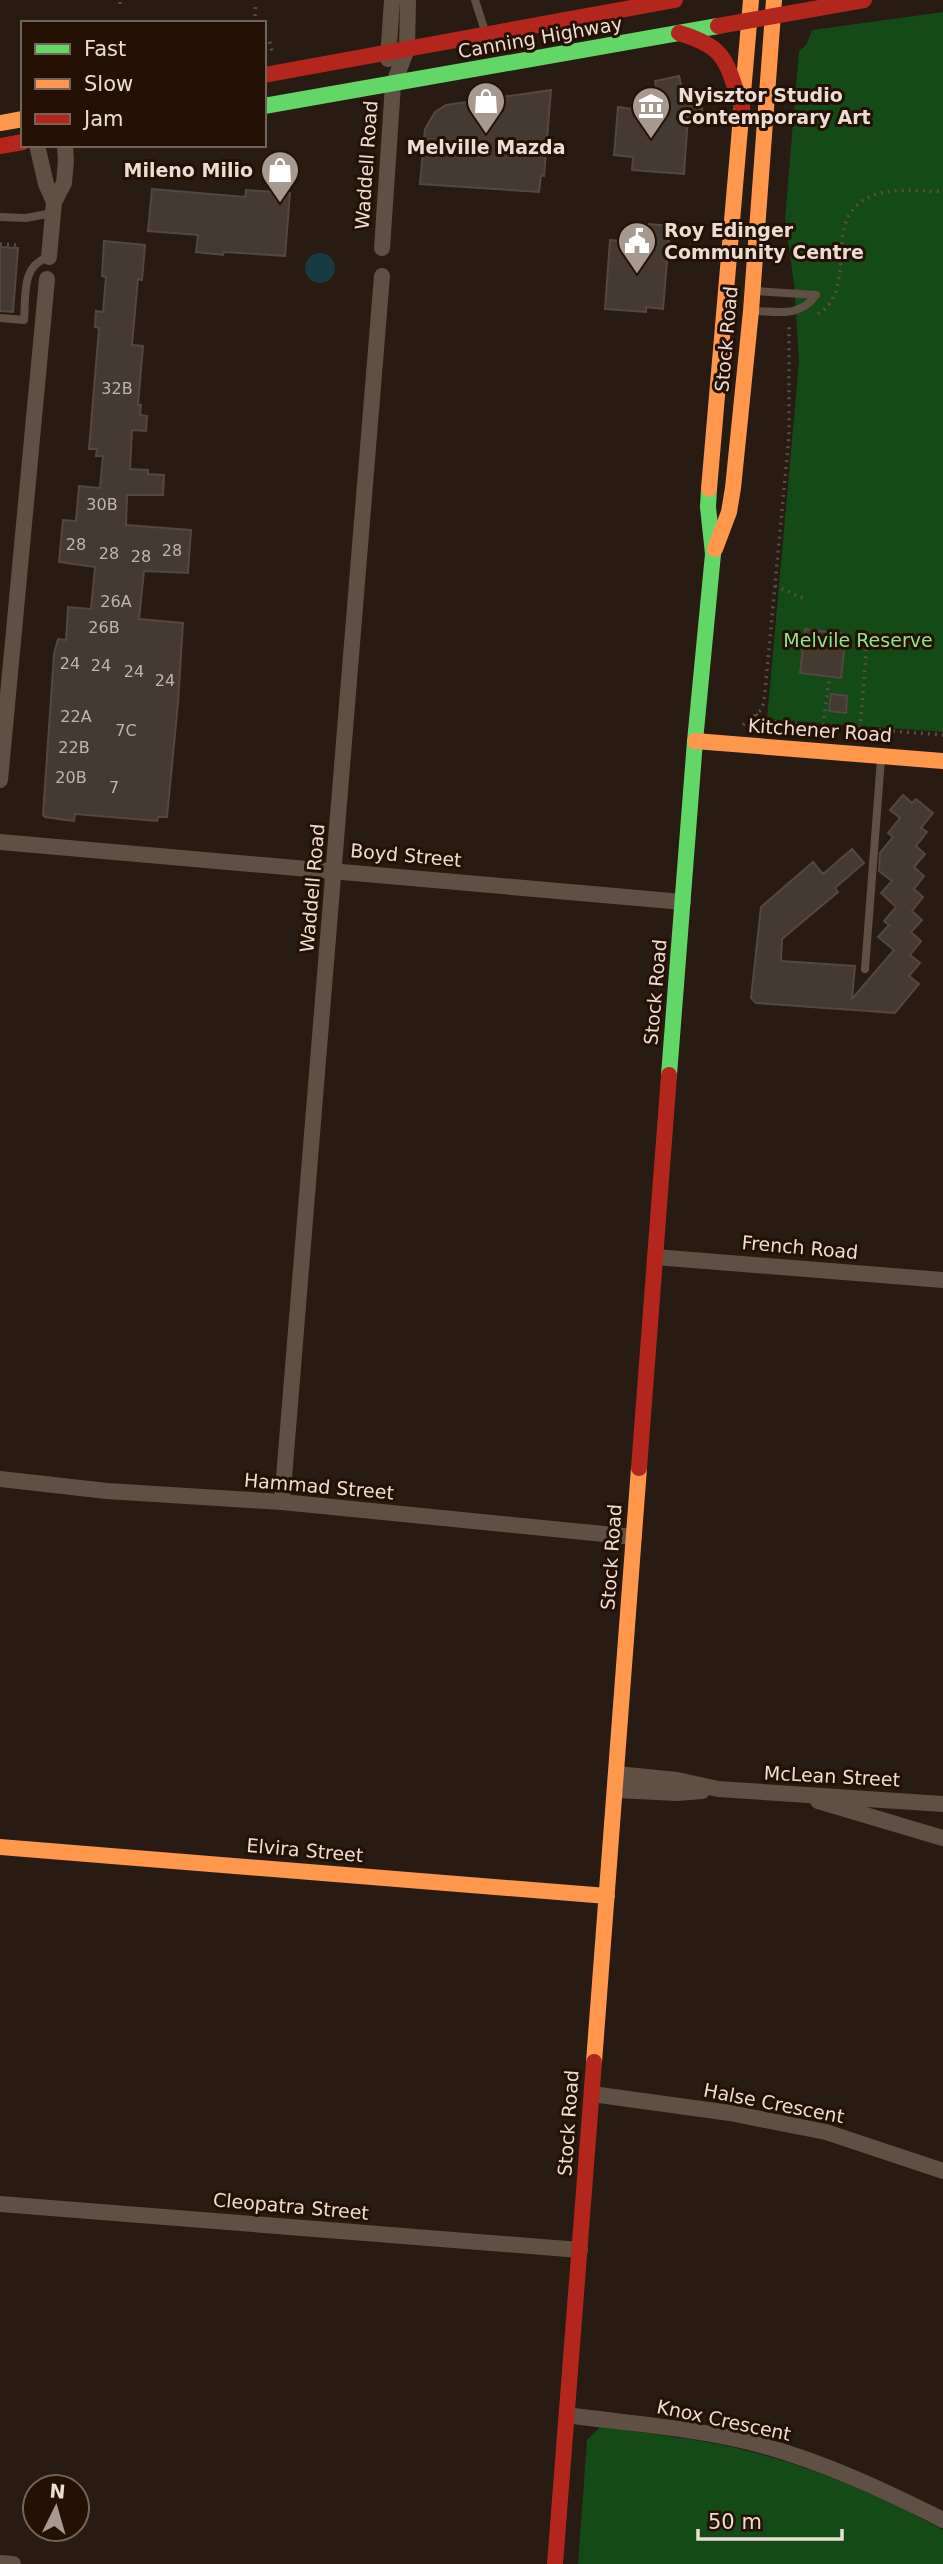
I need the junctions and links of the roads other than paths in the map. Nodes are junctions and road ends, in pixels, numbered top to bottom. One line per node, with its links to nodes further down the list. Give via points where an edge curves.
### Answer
1 (392, 0): 13 (street, Waddell Road)
2 (408, 0): 12 (street, Waddell Road)
3 (475, 0): 11 (lane)
4 (675, 0): 7 (main road, Canning Highway)
5 (751, 0): 9 (main road, Stock Road)
6 (864, 0): 8 (main road, Canning Highway)
7 (607, 6): 11 (main road, Canning Highway)
8 (773, 8): 9 (main road, Canning Highway); 31 (main road, Stock Road)
9 (749, 21): 10 (main road, Canning Highway); 17 (main road, Stock Road)
10 (679, 33): 15 (main road, Canning Highway); 17 (main road, via 715,49)
11 (486, 34): 12 (main road, Canning Highway)
12 (407, 49): 13 (main road, Canning Highway); 15 (street, Waddell Road)
13 (387, 53): 14 (main road, Canning Highway); 15 (street, Waddell Road)
14 (266, 75)
15 (393, 85): 16 (main road, Canning Highway); 26 (street, Waddell Road)
16 (266, 106)
17 (742, 107): 30 (main road, Stock Road)
18 (21, 119): 19 (main road)
19 (0, 124)
20 (21, 142): 21 (main road)
21 (0, 146)
22 (37, 147): 24 (street)
23 (65, 147): 24 (street, via 64,183)
24 (53, 207): 25 (lane, via 26,218); 27 (street)
25 (0, 217)
26 (382, 248)
27 (49, 257): 34 (lane, via 30,268 24,320)
28 (382, 276): 41 (street, Waddell Road)
29 (47, 279): 39 (street)
30 (726, 289): 31 (lane); 32 (main road, Stock Road)
31 (752, 290): 33 (main road, Stock Road); 33 (lane, via 816,295 798,310)
32 (724, 309): 33 (lane); 35 (main road, Stock Road, via 708,507)
33 (751, 311): 35 (main road, Stock Road, via 729,512)
34 (0, 318)
35 (713, 554): 36 (main road, Stock Road)
36 (695, 741): 37 (main road, Kitchener Road); 42 (main road, Stock Road)
37 (881, 756): 38 (main road, Kitchener Road); 43 (lane)
38 (943, 761)
39 (0, 780)
40 (0, 842): 41 (street, Boyd Street)
41 (334, 870): 42 (street, Boyd Street); 47 (street, Waddell Road)
42 (683, 902): 44 (main road, Stock Road)
43 (865, 969)
44 (655, 1257): 45 (street, French Road); 48 (main road, Stock Road)
45 (943, 1280)
46 (0, 1479): 47 (street, Hammad Street)
47 (282, 1502): 48 (street, Hammad Street)
48 (634, 1537): 49 (main road, Stock Road)
49 (616, 1782): 50 (street, McLean Street, via 677,1780 718,1789); 54 (main road, Stock Road)
50 (801, 1796): 51 (street, McLean Street); 52 (street)
51 (943, 1804)
52 (943, 1838)
53 (0, 1847): 54 (main road, Elvira Street)
54 (607, 1896): 55 (main road, Stock Road)
55 (592, 2094): 56 (street, Halse Crescent, via 826,2132); 58 (main road, Stock Road)
56 (943, 2171)
57 (0, 2204): 58 (street, Cleopatra Street)
58 (579, 2250): 59 (main road, Stock Road)
59 (567, 2415): 60 (street, Knox Crescent, via 760,2445 834,2469); 63 (main road, Stock Road)
60 (943, 2520)
61 (0, 2563): 62 (street)
62 (13, 2564)
63 (555, 2564)

